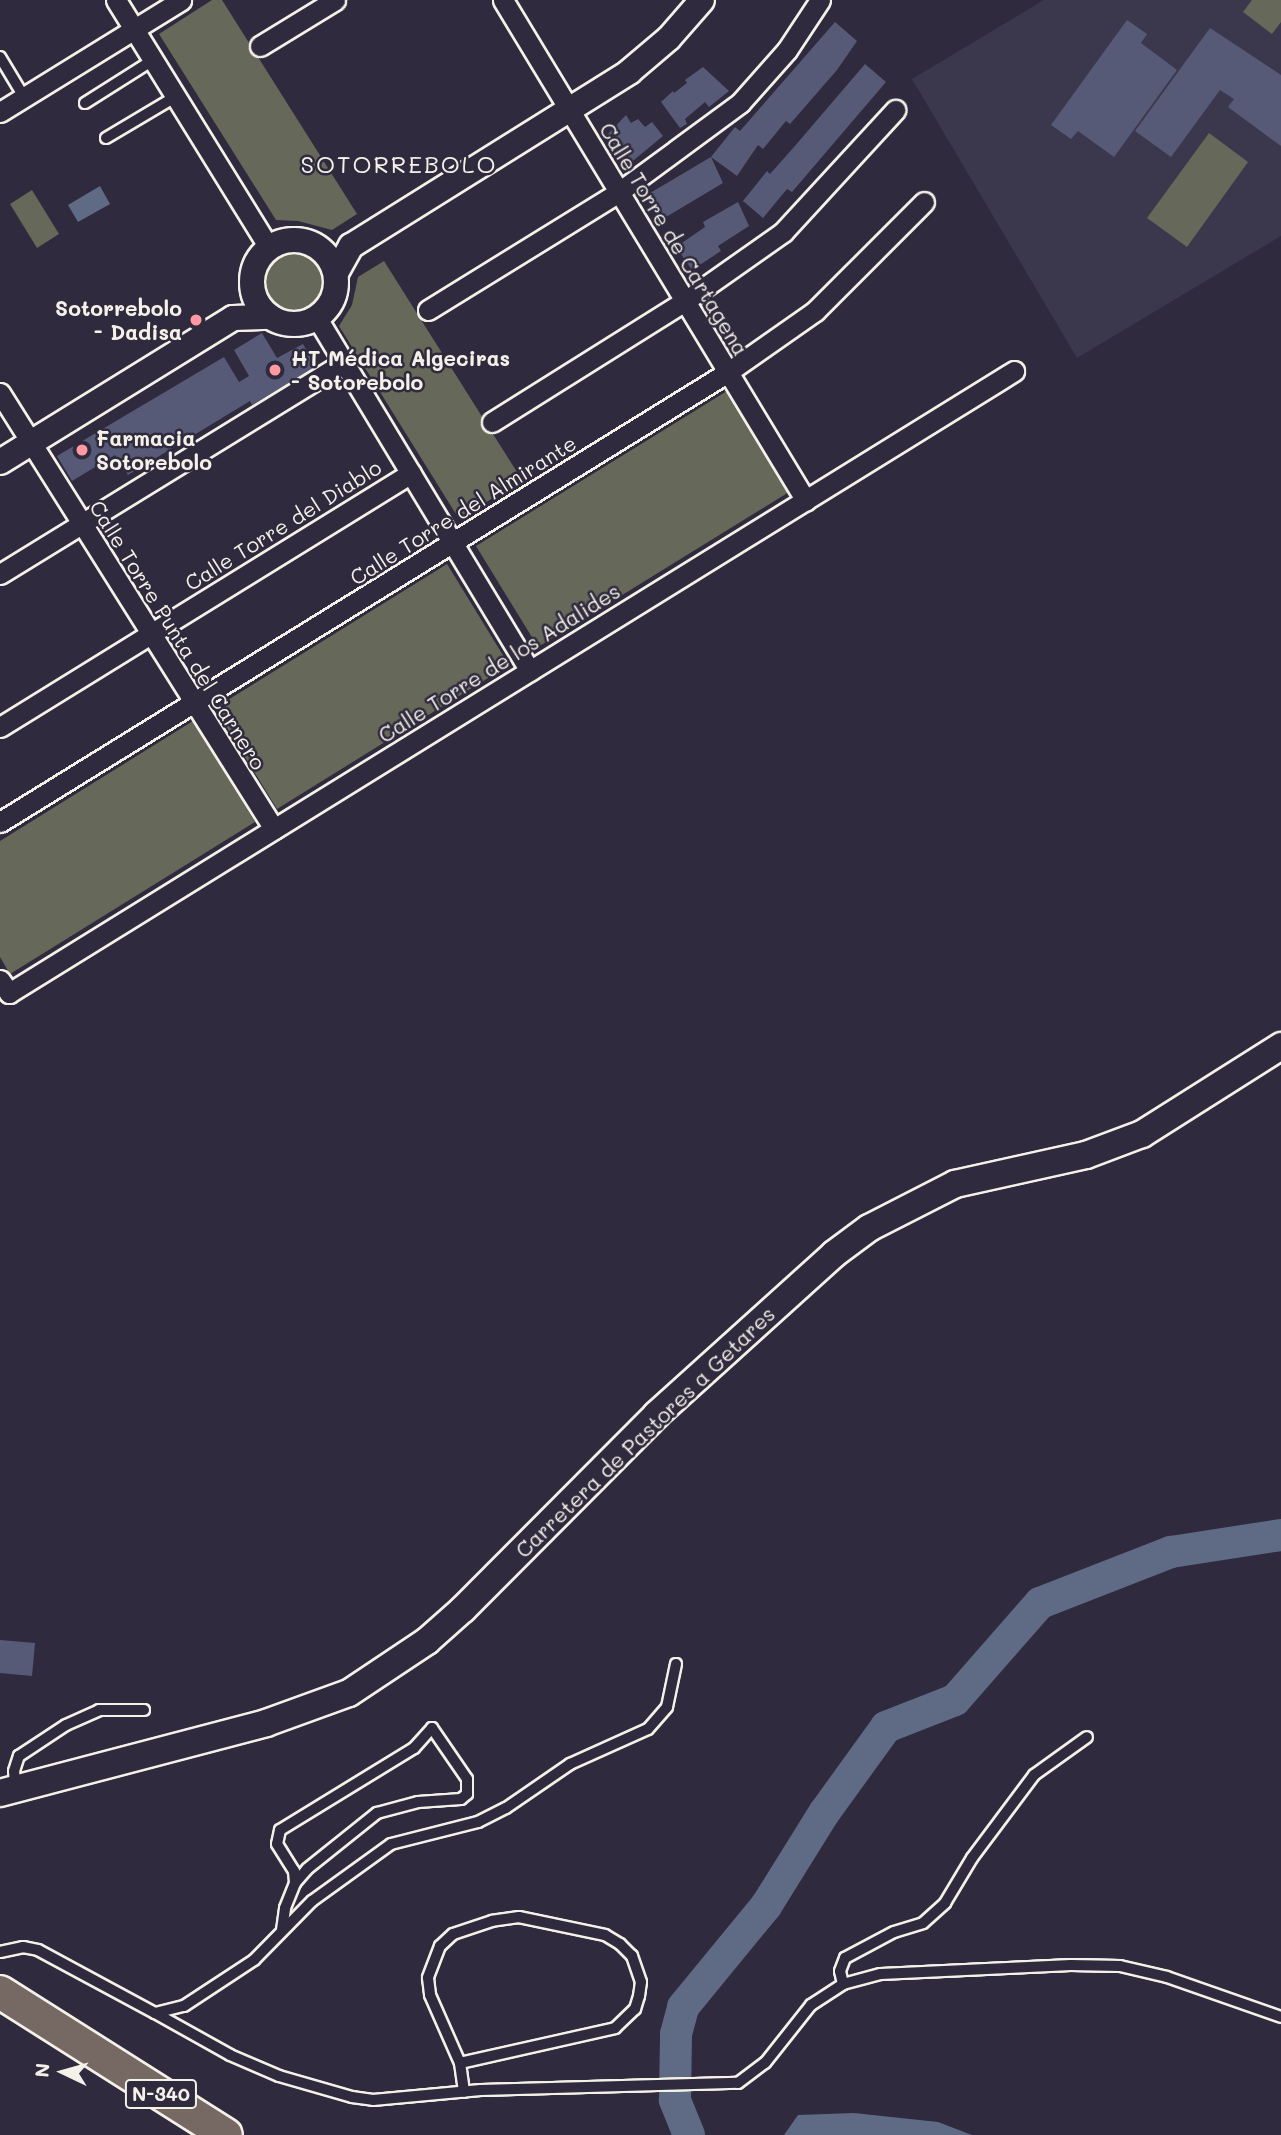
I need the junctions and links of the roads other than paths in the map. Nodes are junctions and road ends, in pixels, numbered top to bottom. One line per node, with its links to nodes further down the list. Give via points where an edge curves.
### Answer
1 (116, 0): 7 (street)
2 (181, 0): 7 (street)
3 (335, 0): 8 (street)
4 (503, 0): 14 (street, Calle Torre de Cartagena)
5 (702, 0): 14 (street, via 649,55)
6 (820, 0): 18 (street, via 787,50 740,103)
7 (134, 29): 10 (street); 11 (street)
8 (261, 46)
9 (0, 57): 11 (lane)
10 (153, 60): 12 (street); 13 (lane)
11 (24, 97): 16 (street)
12 (175, 97): 17 (lane); 22 (street)
13 (85, 103)
14 (569, 110): 18 (street, Calle Torre de Cartagena); 20 (street)
15 (895, 110): 25 (street, via 783,232)
16 (0, 112)
17 (106, 138)
18 (619, 192): 25 (street, Calle Torre de Cartagena); 26 (street)
19 (925, 202): 32 (street, Calle Torre del Almirante, via 815,312)
20 (351, 246): 21 (street); 23 (street)
21 (319, 247): 22 (street, via 294,239); 23 (street)
22 (269, 248): 24 (street, via 256,263)
23 (336, 273): 29 (street, via 331,303)
24 (252, 282): 27 (street, via 257,302); 28 (street, via 246,301)
25 (685, 301): 32 (street, Calle Torre de Cartagena); 34 (street)
26 (428, 310)
27 (270, 317): 28 (street); 29 (street, via 289,324)
28 (233, 318): 35 (street)
29 (317, 318): 30 (street)
30 (344, 362): 37 (street); 39 (street)
31 (1013, 371): 38 (street, Calle Torre de los Adalides)
32 (728, 372): 38 (street, Calle Torre de Cartagena); 40 (street, Calle Torre del Almirante)
33 (0, 393): 35 (street, Calle Torre Punta del Carnero)
34 (492, 422)
35 (31, 443): 36 (street); 39 (street, Calle Torre Punta del Carnero)
36 (0, 462)
37 (411, 473): 40 (street); 42 (street, Calle Torre del Diablo)
38 (806, 501): 43 (street, Calle Torre de los Adalides)
39 (81, 524): 41 (street); 42 (street, Calle Torre Punta del Carnero)
40 (453, 544): 43 (street); 44 (street, Calle Torre del Almirante)
41 (0, 574)
42 (150, 634): 44 (street, Calle Torre Punta del Carnero); 45 (street, Calle Torre del Diablo)
43 (530, 671): 47 (street, Calle Torre de los Adalides)
44 (193, 704): 46 (street, Calle Torre del Almirante); 47 (street, Calle Torre Punta del Carnero)
45 (0, 727)
46 (0, 822)
47 (274, 829): 48 (street, Calle Torre de los Adalides)
48 (4, 987)
49 (1281, 1046): 53 (main road, Carretera de Pastores a Getares, via 1142,1134 1086,1155 955,1184 869,1228 824,1262 656,1415 463,1609 427,1641 349,1693 266,1723)
50 (676, 1664): 55 (lane, via 667,1707 648,1729 570,1764 478,1822 391,1843 312,1901)
51 (144, 1710): 53 (lane, via 99,1710 66,1725 19,1756)
52 (1087, 1737): 57 (lane, via 1034,1775 944,1903 923,1923 894,1932 845,1958 840,1971)
53 (7, 1791)
54 (295, 1883): 54 (lane, via 294,1871 277,1844 280,1830 414,1748 432,1728 467,1779 467,1794 377,1813 307,1868); 55 (lane)
55 (282, 1930): 60 (lane, via 254,1960 211,1991 184,2006)
56 (0, 1952): 60 (lane, via 23,1947 38,1950)
57 (843, 1984): 61 (lane, via 881,1974 1120,1966 1167,1977); 63 (lane, via 811,2006 765,2063 738,2083)
58 (0, 1992): 65 (highway, N-340)
59 (0, 2008): 64 (highway, N-340)
60 (155, 2013): 63 (lane, via 250,2064 352,2097 413,2098)
61 (1281, 2017)
62 (460, 2063): 62 (lane, via 430,1995 428,1978 440,1946 453,1934 519,1917 605,1936 632,1956 641,1982 639,1996 635,2009 615,2028); 63 (lane)
63 (464, 2092)
64 (201, 2135)
65 (226, 2135)

